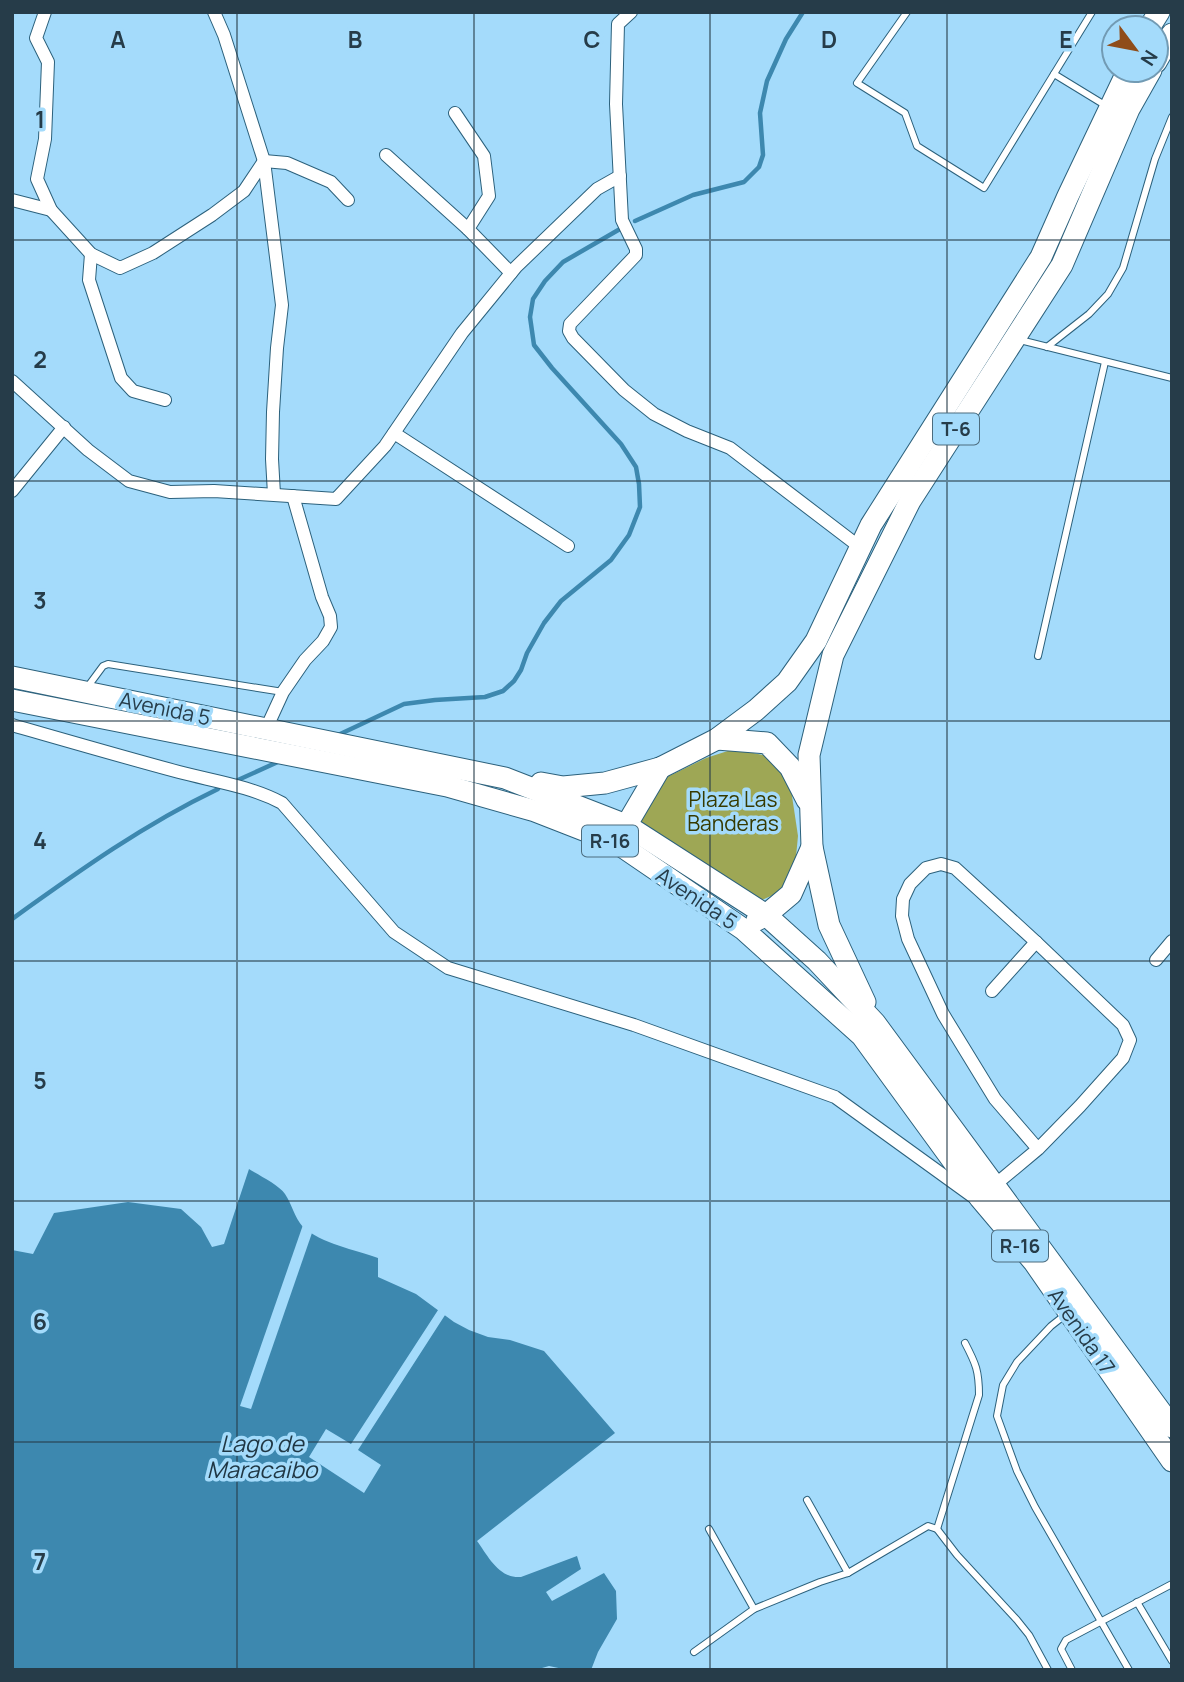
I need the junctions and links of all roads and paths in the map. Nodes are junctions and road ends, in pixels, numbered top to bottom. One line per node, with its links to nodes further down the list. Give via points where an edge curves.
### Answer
1 (46, 12): 21 (street, via 36,38 48,62 46,139 37,179)
2 (214, 12): 17 (street)
3 (609, 12): 7 (street)
4 (631, 12): 7 (street)
5 (907, 12): 8 (lane, via 857,83 905,113 917,146 984,188)
6 (1092, 12): 8 (lane)
7 (618, 24): 18 (street)
8 (1054, 74): 11 (lane)
9 (1121, 84): 11 (main road, T-6)
10 (1143, 84): 25 (main road, T-6, via 1062,265)
11 (1110, 108): 37 (main road, T-6, via 1041,257 871,525)
12 (456, 113): 22 (street, via 484,156 489,196)
13 (1172, 117): 14 (lane)
14 (1163, 136): 15 (lane); 26 (lane, via 1123,268 1102,301)
15 (1172, 142)
16 (386, 155): 22 (street)
17 (264, 161): 20 (street, via 287,163 331,182); 23 (street, via 244,191 153,253 120,268); 34 (street, via 282,305 273,412)
18 (620, 176): 24 (street, via 597,189); 37 (street, via 622,220 636,255 570,324 573,338 654,414 730,448)
19 (12, 200): 21 (street)
20 (348, 200)
21 (51, 210): 23 (street)
22 (468, 229): 24 (street)
23 (91, 254): 30 (street, via 89,280 121,377 133,391)
24 (511, 273): 32 (street, via 462,332)
25 (1015, 338): 26 (lane); 48 (main road, T-6, via 910,500 833,655 809,755)
26 (1047, 347): 27 (lane)
27 (1105, 362): 28 (lane); 38 (lane)
28 (1172, 378)
29 (12, 381): 31 (street)
30 (165, 400)
31 (64, 427): 33 (street); 34 (street, via 129,481 170,492)
32 (394, 433): 35 (street, via 336,499); 36 (street)
33 (12, 491)
34 (274, 494): 35 (street)
35 (293, 496): 41 (street, via 331,628)
36 (568, 546)
37 (861, 548): 45 (main road, T-6, via 817,641 787,682)
38 (1038, 656)
39 (12, 677): 40 (main road, Avenida 5 / R-16)
40 (85, 691): 41 (lane, via 108,664); 44 (main road, Avenida 5 / R-16)
41 (284, 692): 44 (street)
42 (12, 700): 49 (main road, Avenida 5 / R-16, via 447,786)
43 (12, 725): 59 (street, via 270,797 282,803 394,932 448,968 634,1025 835,1097 971,1195)
44 (266, 729): 47 (main road, Avenida 5 / R-16)
45 (717, 739): 46 (main road, T-6); 48 (main road, via 767,743 790,767)
46 (660, 768): 47 (main road, via 605,783 563,787); 49 (main road)
47 (505, 778): 49 (main road, Avenida 5 / R-16)
48 (810, 804): 50 (main road, T-6)
49 (621, 834): 51 (main road, Avenida 5 / R-16); 52 (main road, Avenida 5 / R-16)
50 (812, 847): 51 (main road, T-6, via 791,894); 57 (main road, via 829,925)
51 (766, 915): 52 (main road, T-6); 57 (main road, Avenida 5 / R-16, via 817,961)
52 (743, 929): 57 (main road, Avenida 5 / R-16)
53 (1172, 941): 55 (street)
54 (1036, 942): 56 (street); 58 (street, via 1123,1025 1130,1041 1124,1058); 58 (street, via 955,868 941,864 926,868 902,899 908,939 943,1014 996,1099)
55 (1156, 960)
56 (992, 991)
57 (868, 1030): 59 (main road, Avenida 17 / R-16)
58 (1038, 1149): 59 (street)
59 (987, 1192): 60 (main road, Avenida 17 / R-16, via 1034,1262)
60 (1075, 1308): 62 (main road, Avenida 17 / R-16); 63 (main road, Avenida 17 / R-16); 71 (lane, via 1017,1362 1003,1385 997,1416 1023,1483)
61 (965, 1343): 66 (lane, via 977,1366 979,1395)
62 (1172, 1427)
63 (1172, 1461)
64 (807, 1500): 67 (lane)
65 (709, 1529): 70 (lane)
66 (937, 1529): 67 (lane, via 928,1526); 74 (lane, via 1029,1635)
67 (848, 1573): 70 (lane)
68 (1172, 1584): 69 (lane)
69 (1138, 1601): 71 (lane); 73 (lane)
70 (754, 1609): 72 (lane)
71 (1100, 1621): 75 (lane, via 1062,1644); 76 (lane)
72 (694, 1652)
73 (1172, 1661)
74 (1048, 1670)
75 (1072, 1670)
76 (1129, 1670)

